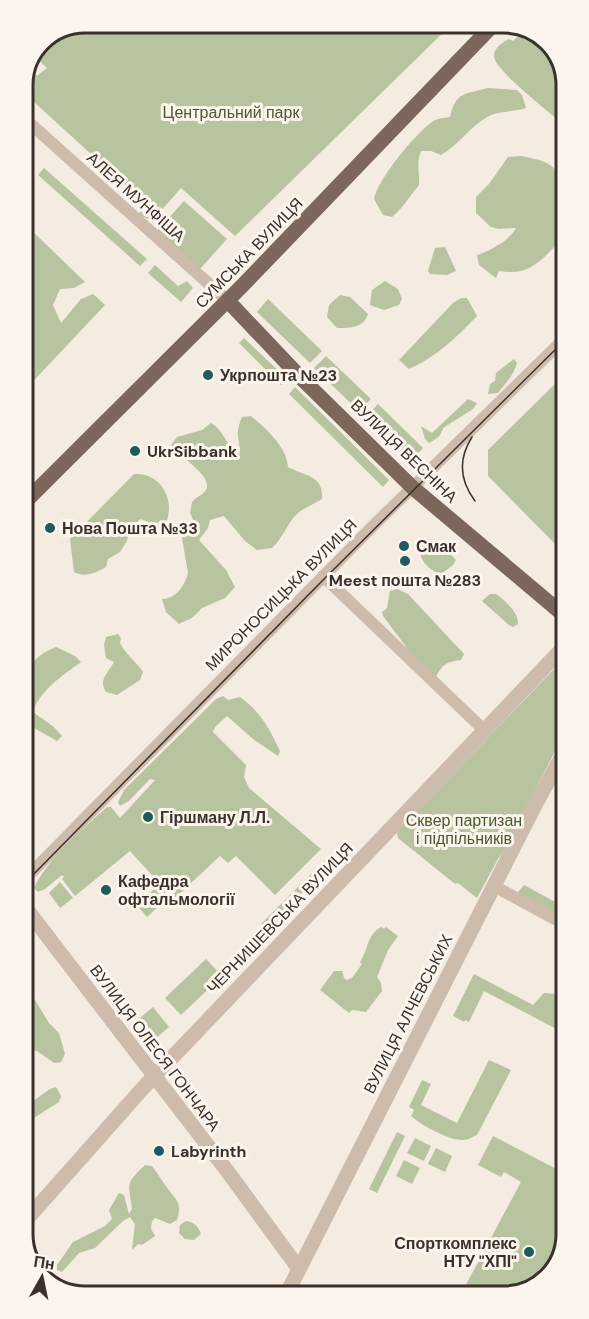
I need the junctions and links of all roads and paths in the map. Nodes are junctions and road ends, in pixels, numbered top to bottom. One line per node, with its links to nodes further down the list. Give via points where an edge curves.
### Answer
1 (485, 33): 3 (main road, СУМСЬКА ВУЛИЦЯ)
2 (33, 126): 3 (street, АЛЕЯ МУНФІША)
3 (228, 301): 5 (main road, ВУЛИЦЯ ВЕСНІНА); 6 (main road, СУМСЬКА ВУЛИЦЯ)
4 (556, 347): 5 (street, МИРОНОСИЦЬКА ВУЛИЦЯ)
5 (412, 487): 7 (street, МИРОНОСИЦЬКА ВУЛИЦЯ); 8 (main road, ВУЛИЦЯ ВЕСНІНА)
6 (33, 494)
7 (323, 576): 10 (street); 12 (street, МИРОНОСИЦЬКА ВУЛИЦЯ)
8 (556, 608)
9 (556, 655): 10 (street, ЧЕРНИШЕВСЬКА ВУЛИЦЯ)
10 (484, 730): 16 (street, ЧЕРНИШЕВСЬКА ВУЛИЦЯ)
11 (556, 767): 13 (street, ВУЛИЦЯ АЛЧЕВСЬКИХ)
12 (33, 871)
13 (494, 886): 15 (street); 18 (street, ВУЛИЦЯ АЛЧЕВСЬКИХ)
14 (33, 917): 16 (street, ВУЛИЦЯ ОЛЕСЯ ГОНЧАРА)
15 (556, 920)
16 (154, 1076): 17 (street, ЧЕРНИШЕВСЬКА ВУЛИЦЯ); 18 (street, ВУЛИЦЯ ОЛЕСЯ ГОНЧАРА)
17 (33, 1212)
18 (299, 1269): 19 (street, ВУЛИЦЯ АЛЧЕВСЬКИХ)
19 (290, 1286)

